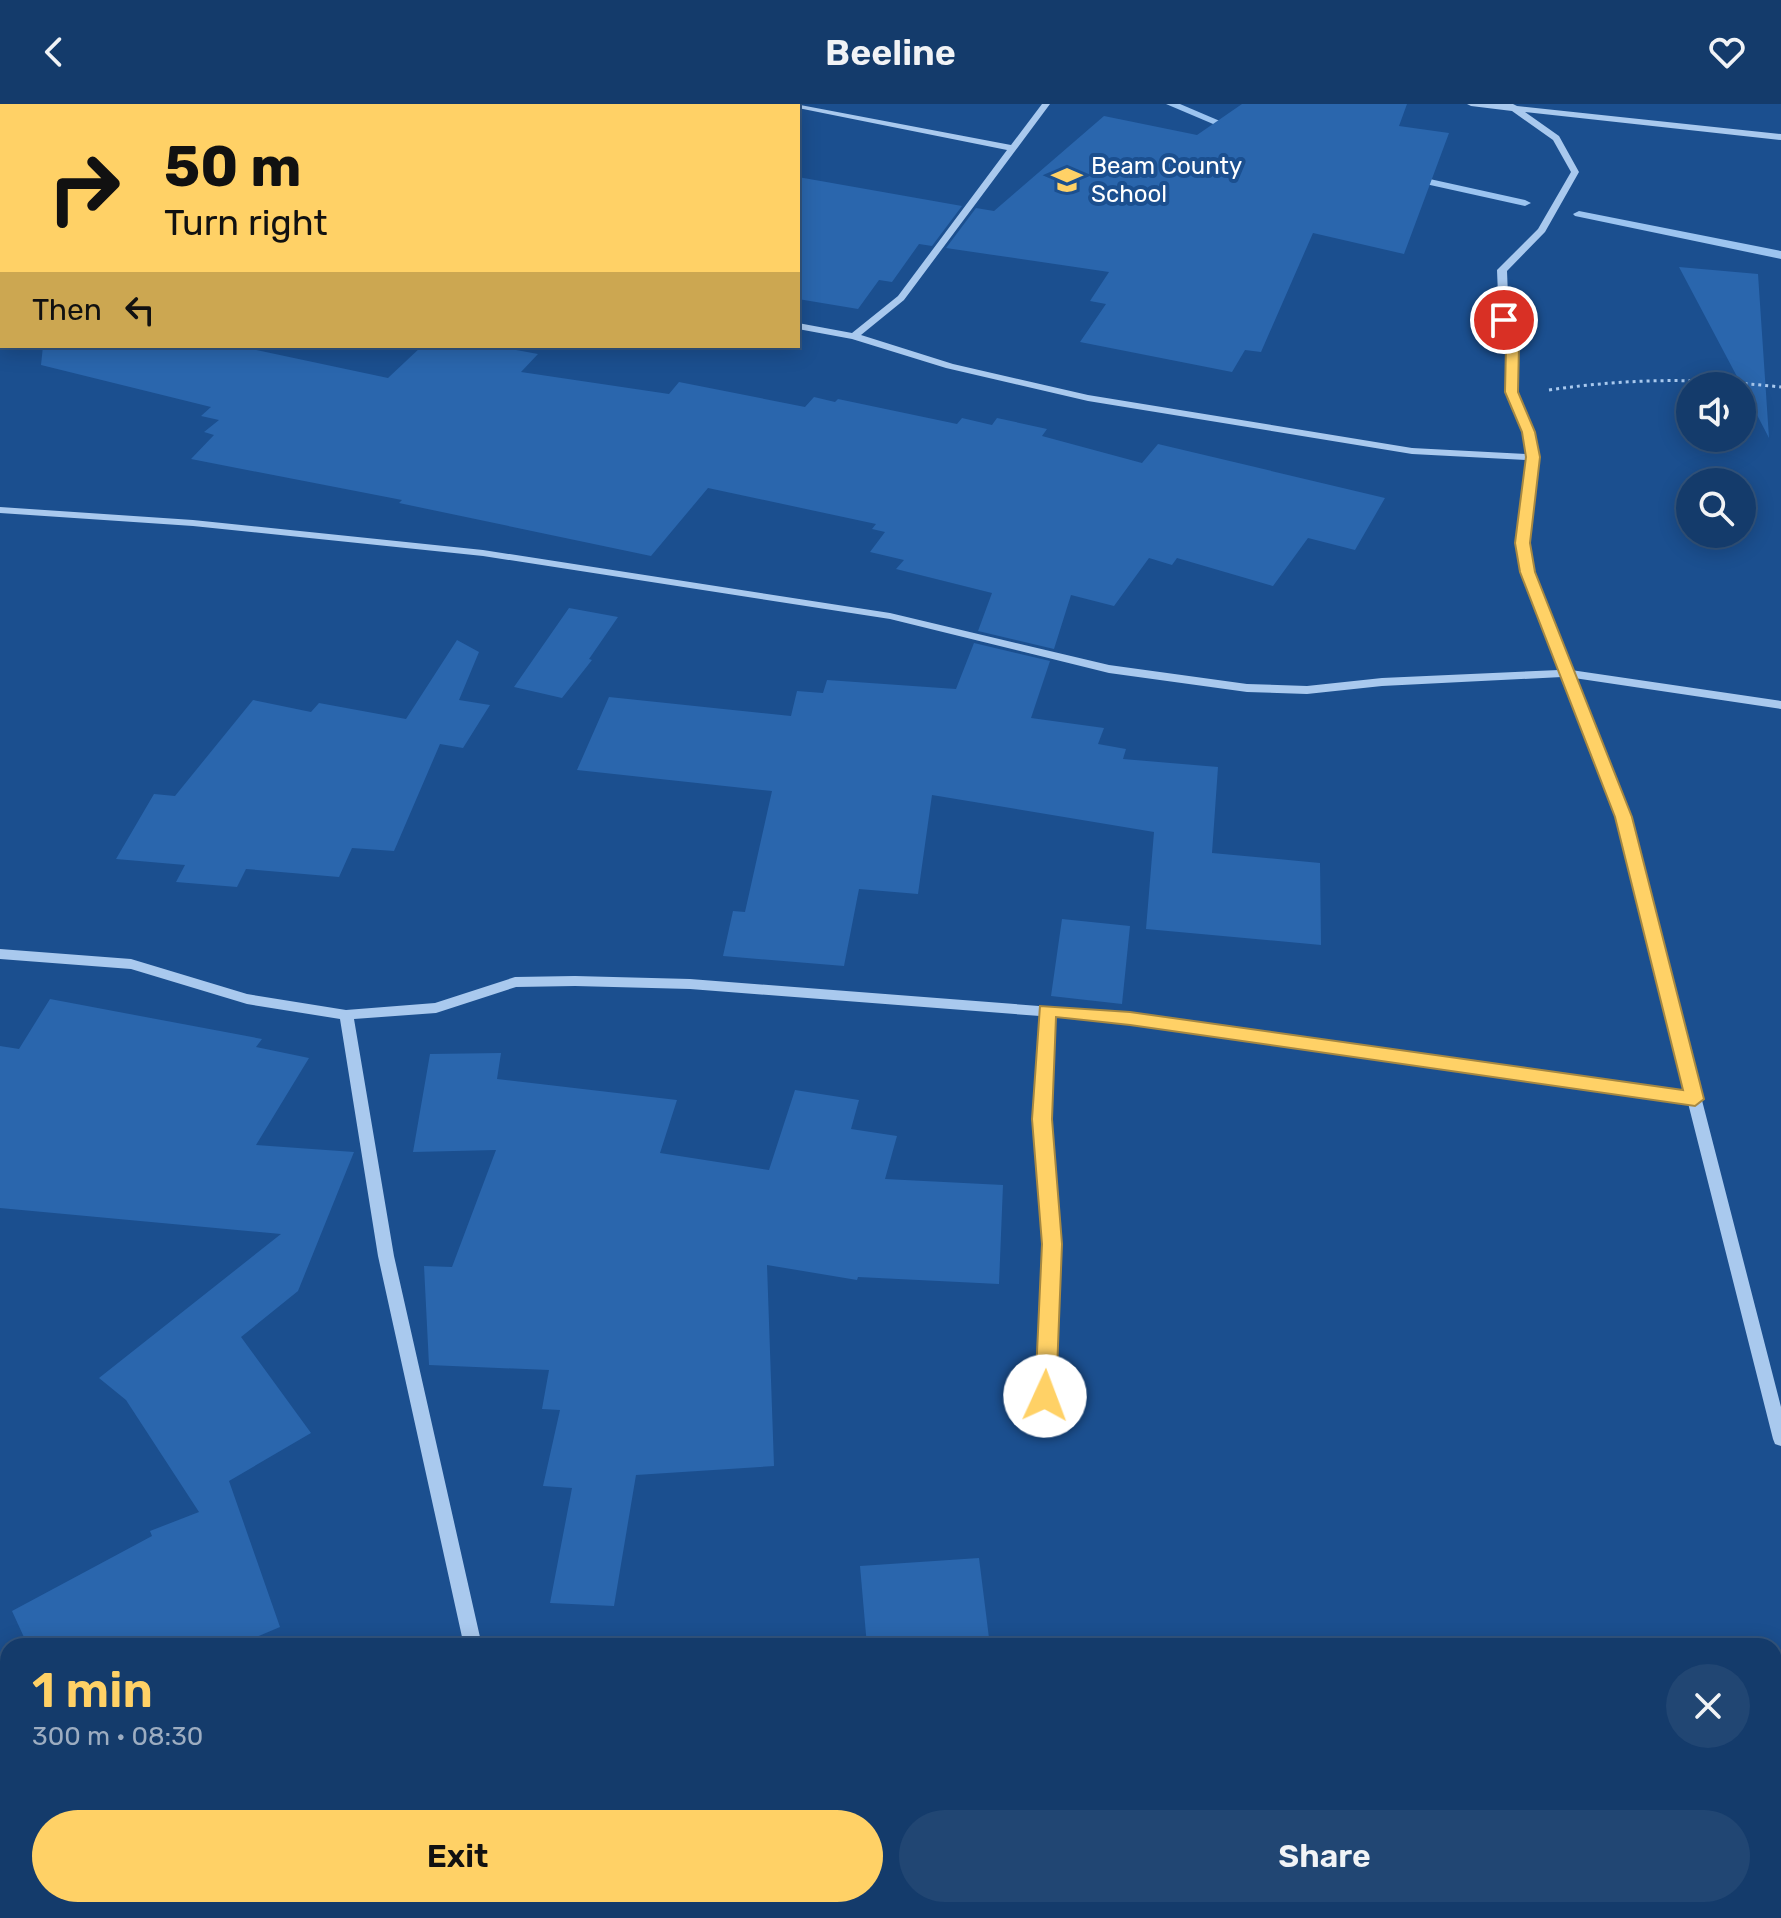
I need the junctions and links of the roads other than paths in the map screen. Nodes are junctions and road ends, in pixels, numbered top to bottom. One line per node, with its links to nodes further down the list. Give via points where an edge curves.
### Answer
1 (1046, 104): 6 (street)
2 (1471, 104): 4 (street)
3 (800, 107): 6 (street)
4 (1509, 107): 5 (street); 9 (street, via 1556,138 1575,172 1542,230 1502,270 1504,320 1513,345 1512,392)
5 (1781, 137)
6 (1012, 148): 8 (street, via 901,298)
7 (800, 326): 8 (street)
8 (854, 336): 9 (street, via 950,366 1088,398 1412,451)
9 (1533, 457): 11 (street, via 1522,543 1527,572)
10 (0, 510): 11 (street, via 193,523 483,553 890,616 1109,669 1247,688 1307,690)
11 (1566, 673): 12 (street); 16 (street, via 1623,817)
12 (1781, 705)
13 (0, 954): 15 (street, via 131,964 247,999)
14 (1047, 1010): 15 (street, via 690,984 515,982 436,1008); 16 (street); 17 (street, via 1042,1119 1052,1244)
15 (346, 1015): 19 (street, via 386,1256)
16 (1695, 1099): 18 (street)
17 (1045, 1396)
18 (1781, 1439)
19 (471, 1638)

